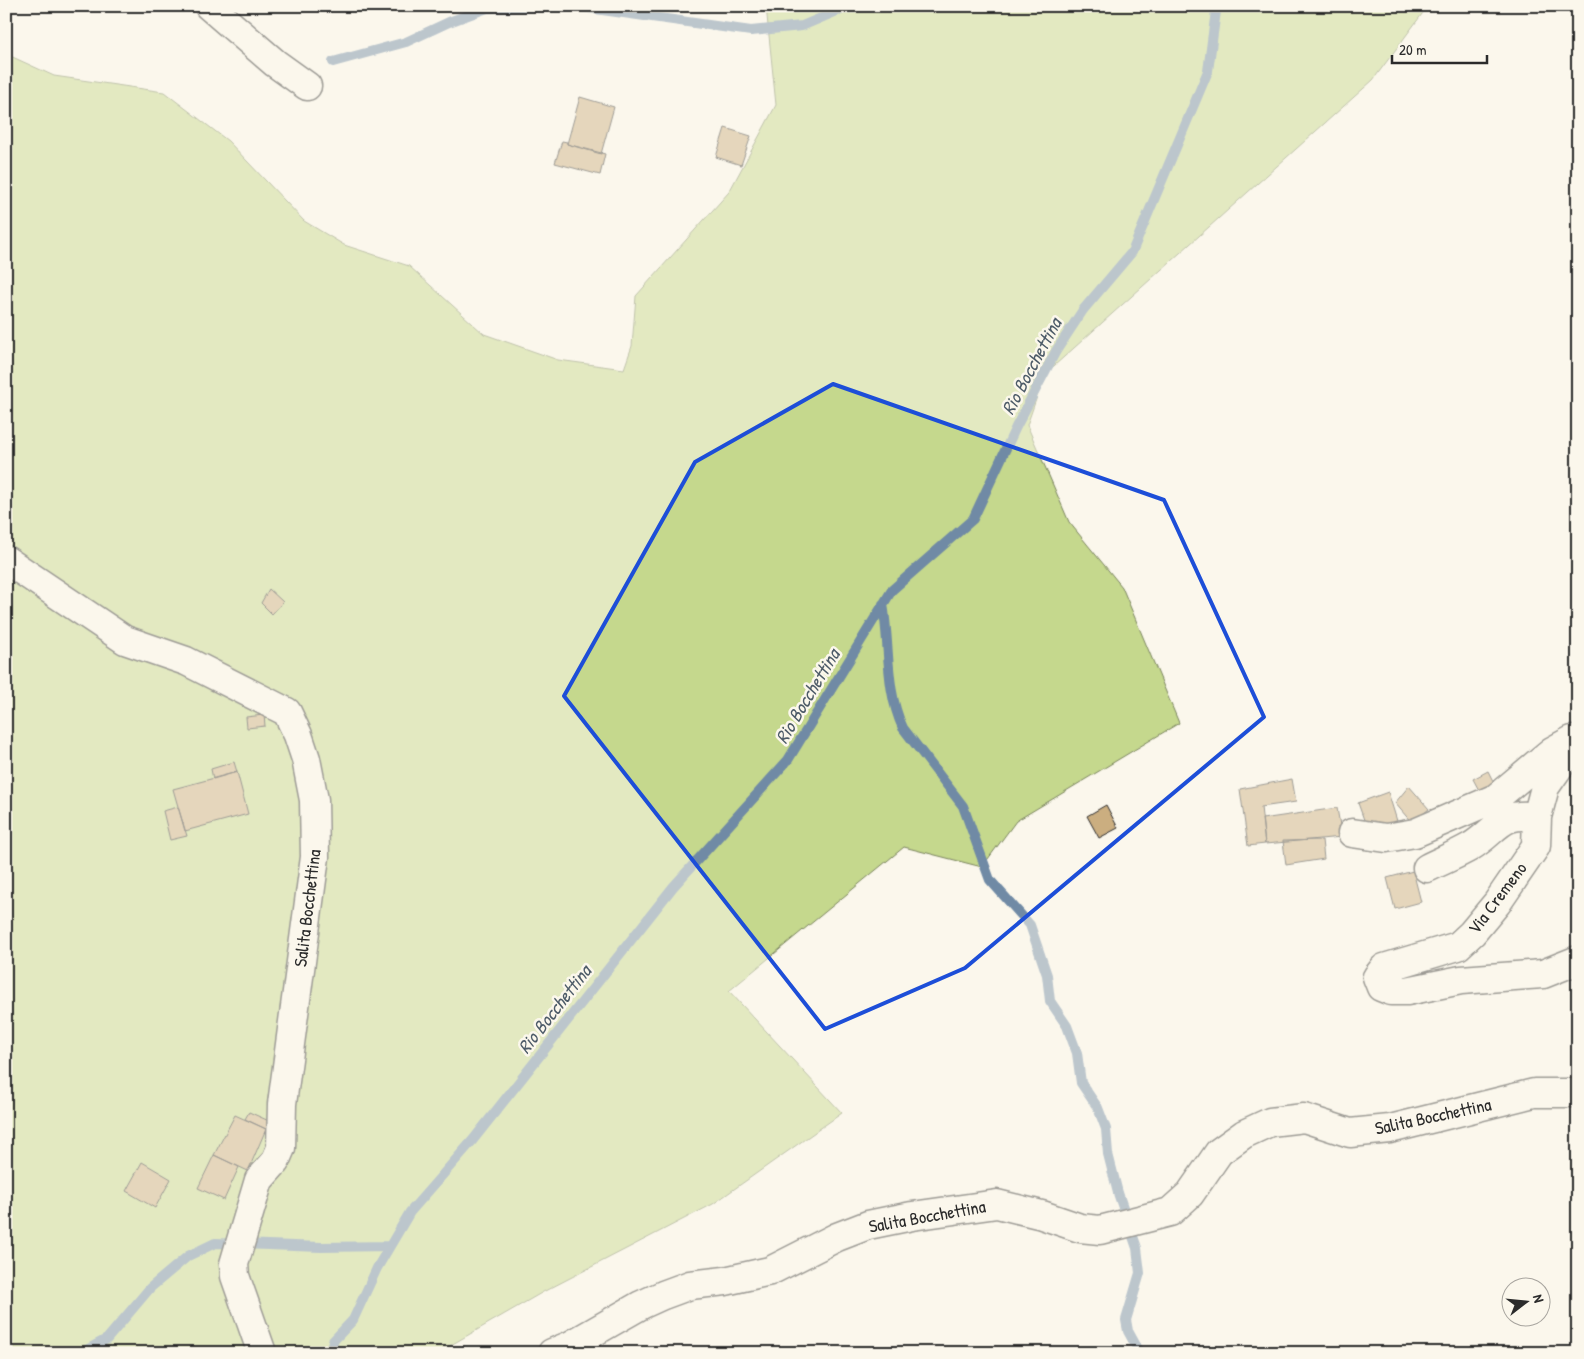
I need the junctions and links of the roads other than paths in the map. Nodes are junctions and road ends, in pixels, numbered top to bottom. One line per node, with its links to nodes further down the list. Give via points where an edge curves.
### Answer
1 (209, 6): 2 (street)
2 (307, 86)
3 (6, 560): 10 (street, Salita Bocchettina, via 126,640 186,661 287,712 304,751 314,800 315,857 282,1104 281,1148 275,1162 258,1180 234,1264 235,1276)
4 (1578, 738): 5 (street, Via Cremeno, via 1544,787); 6 (street, via 1552,751 1496,798 1416,834 1386,838)
5 (1537, 817): 7 (street, via 1520,814 1502,822 1471,846); 8 (street, Via Cremeno, via 1536,846 1472,933 1458,946 1384,968 1377,977 1381,987 1407,991 1461,980 1544,974)
6 (1352, 833)
7 (1428, 868)
8 (1578, 960)
9 (1578, 1093): 11 (street, Salita Bocchettina, via 1534,1093 1390,1129 1350,1133 1304,1118 1270,1122 1244,1134 1219,1152 1190,1194 1170,1212 1100,1230 1080,1228 997,1204 868,1225 770,1271 690,1285 663,1295)
10 (262, 1353)
11 (552, 1353)

